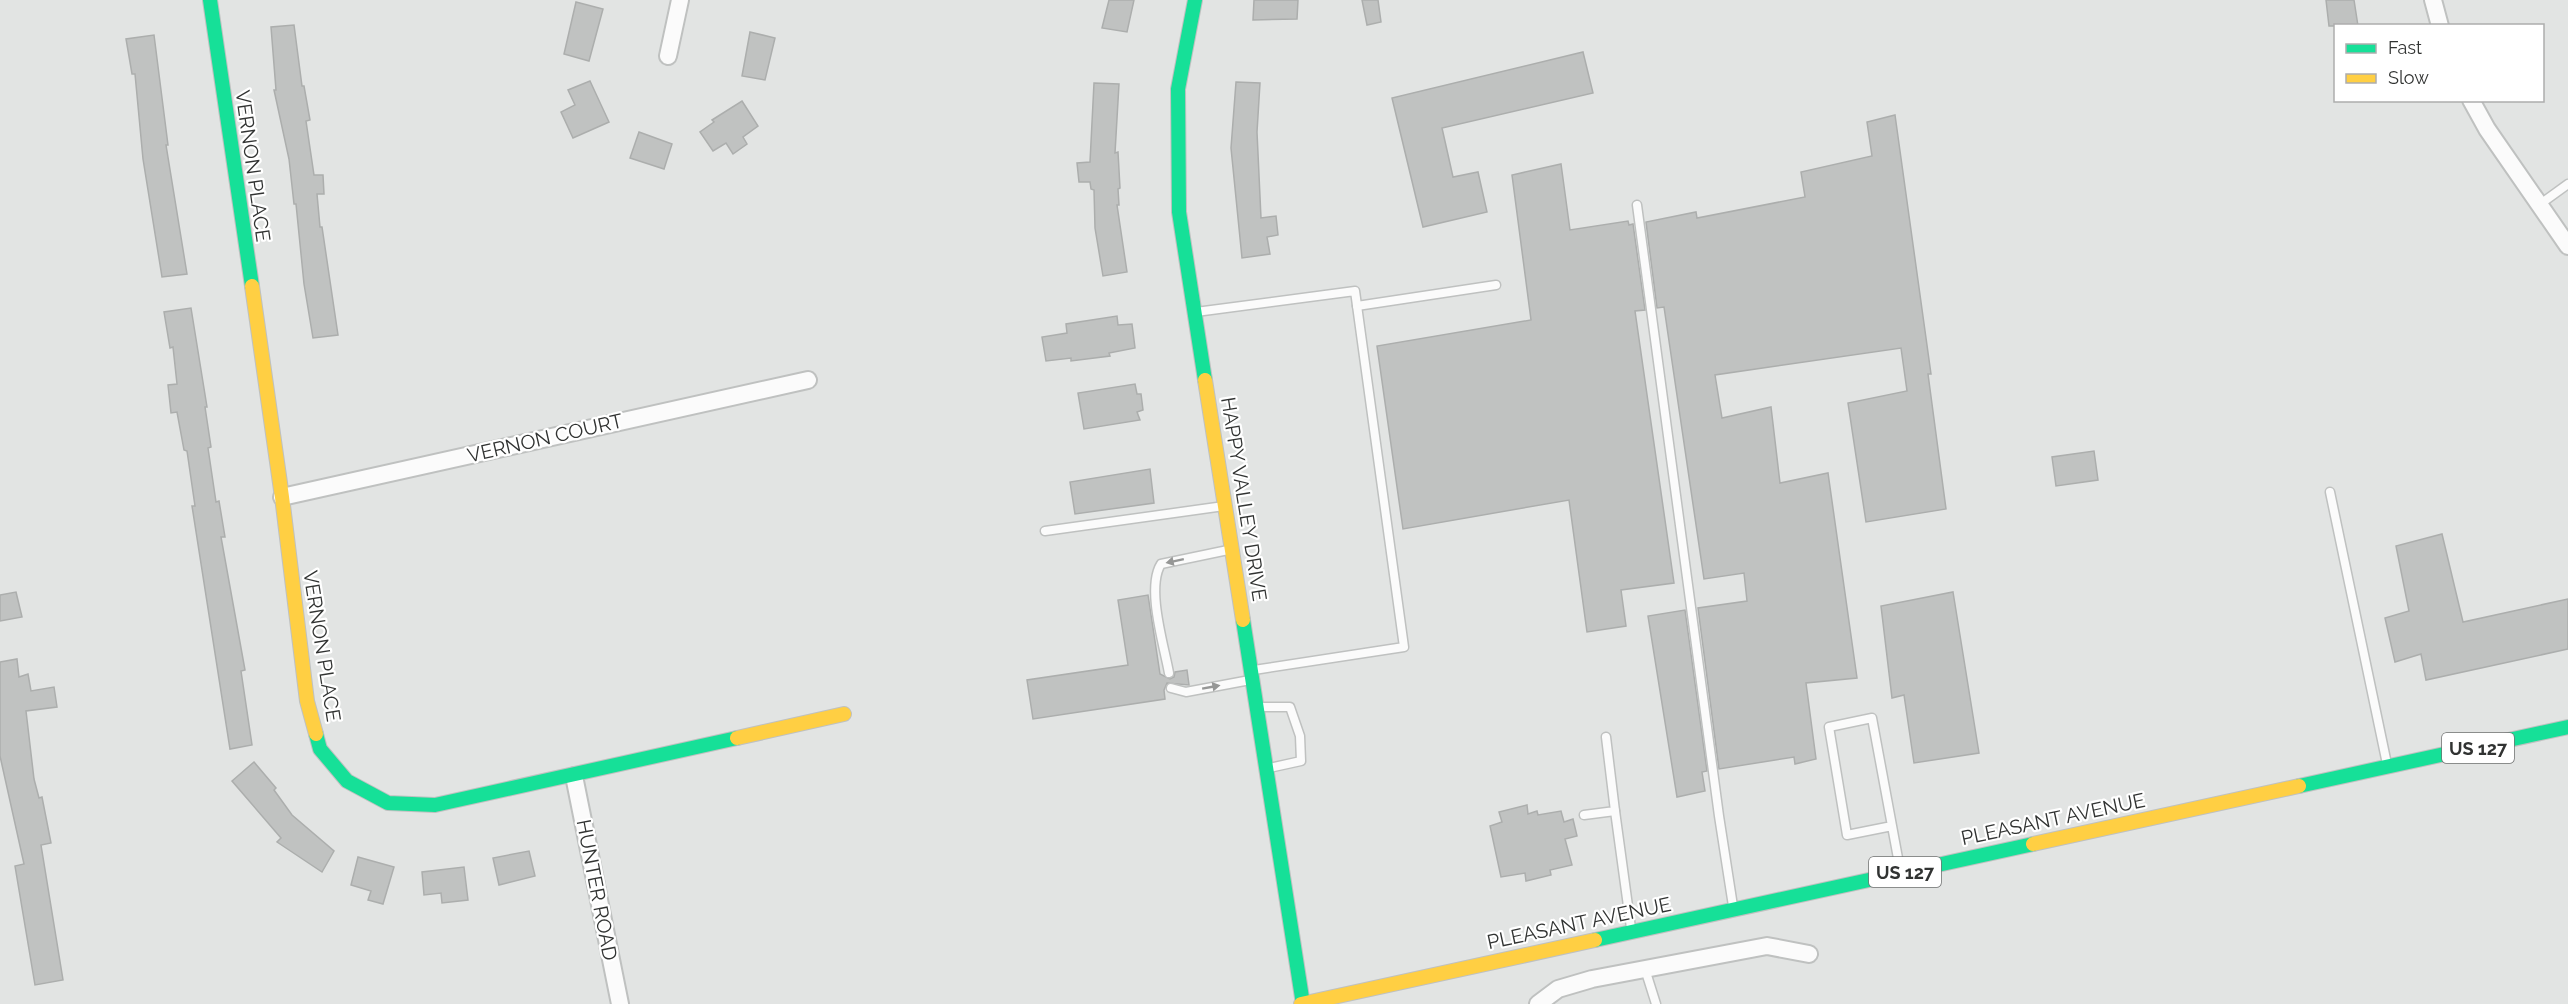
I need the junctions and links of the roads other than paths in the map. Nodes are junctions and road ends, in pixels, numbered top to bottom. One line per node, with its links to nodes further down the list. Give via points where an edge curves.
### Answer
1 (210, 0): 17 (street, VERNON PLACE)
2 (680, 0): 6 (street)
3 (1195, 0): 14 (street, HAPPY VALLEY DRIVE, via 1178,89 1179,212)
4 (2433, 0): 5 (street)
5 (2439, 24)
6 (668, 56)
7 (2472, 102): 10 (street)
8 (2568, 184): 10 (lane)
9 (1637, 205): 35 (lane)
10 (2539, 205): 11 (street)
11 (2568, 246)
12 (1496, 285): 13 (lane)
13 (1357, 306): 14 (lane, via 1354,291); 22 (lane, via 1404,647)
14 (1195, 313): 18 (street, HAPPY VALLEY DRIVE)
15 (808, 380): 17 (street, VERNON COURT)
16 (2330, 492): 28 (lane)
17 (282, 497): 30 (street, VERNON PLACE, via 307,701 320,749 347,781 388,803 435,805)
18 (1225, 506): 19 (lane); 20 (street, HAPPY VALLEY DRIVE)
19 (1045, 531)
20 (1232, 549): 21 (lane, one-way to 21, via 1161,564 1156,573 1154,587); 22 (street, HAPPY VALLEY DRIVE)
21 (1168, 673)
22 (1251, 675): 23 (lane, one-way to 22, via 1186,692); 24 (street, HAPPY VALLEY DRIVE)
23 (1171, 688)
24 (1256, 707): 29 (street, HAPPY VALLEY DRIVE); 29 (lane, via 1290,707 1300,736 1301,761)
25 (844, 714): 30 (street, VERNON PLACE)
26 (2568, 727): 28 (street, PLEASANT AVENUE / US 127)
27 (1606, 737): 31 (lane)
28 (2388, 768): 34 (street, PLEASANT AVENUE / US 127)
29 (1266, 769): 40 (street, HAPPY VALLEY DRIVE)
30 (574, 776): 39 (street, HUNTER ROAD)
31 (1615, 811): 32 (lane); 36 (lane)
32 (1584, 815)
33 (1892, 826): 33 (lane, via 1872,718 1829,727 1847,835); 34 (lane)
34 (1900, 873): 35 (street, PLEASANT AVENUE / US 127)
35 (1734, 909): 36 (street, PLEASANT AVENUE / US 127)
36 (1631, 932): 40 (street, PLEASANT AVENUE / US 127)
37 (1809, 954): 38 (street, via 1767,946)
38 (1645, 969): 41 (street, via 1558,989); 42 (lane)
39 (620, 1004)
40 (1302, 1004)
41 (1538, 1004)
42 (1656, 1004)

